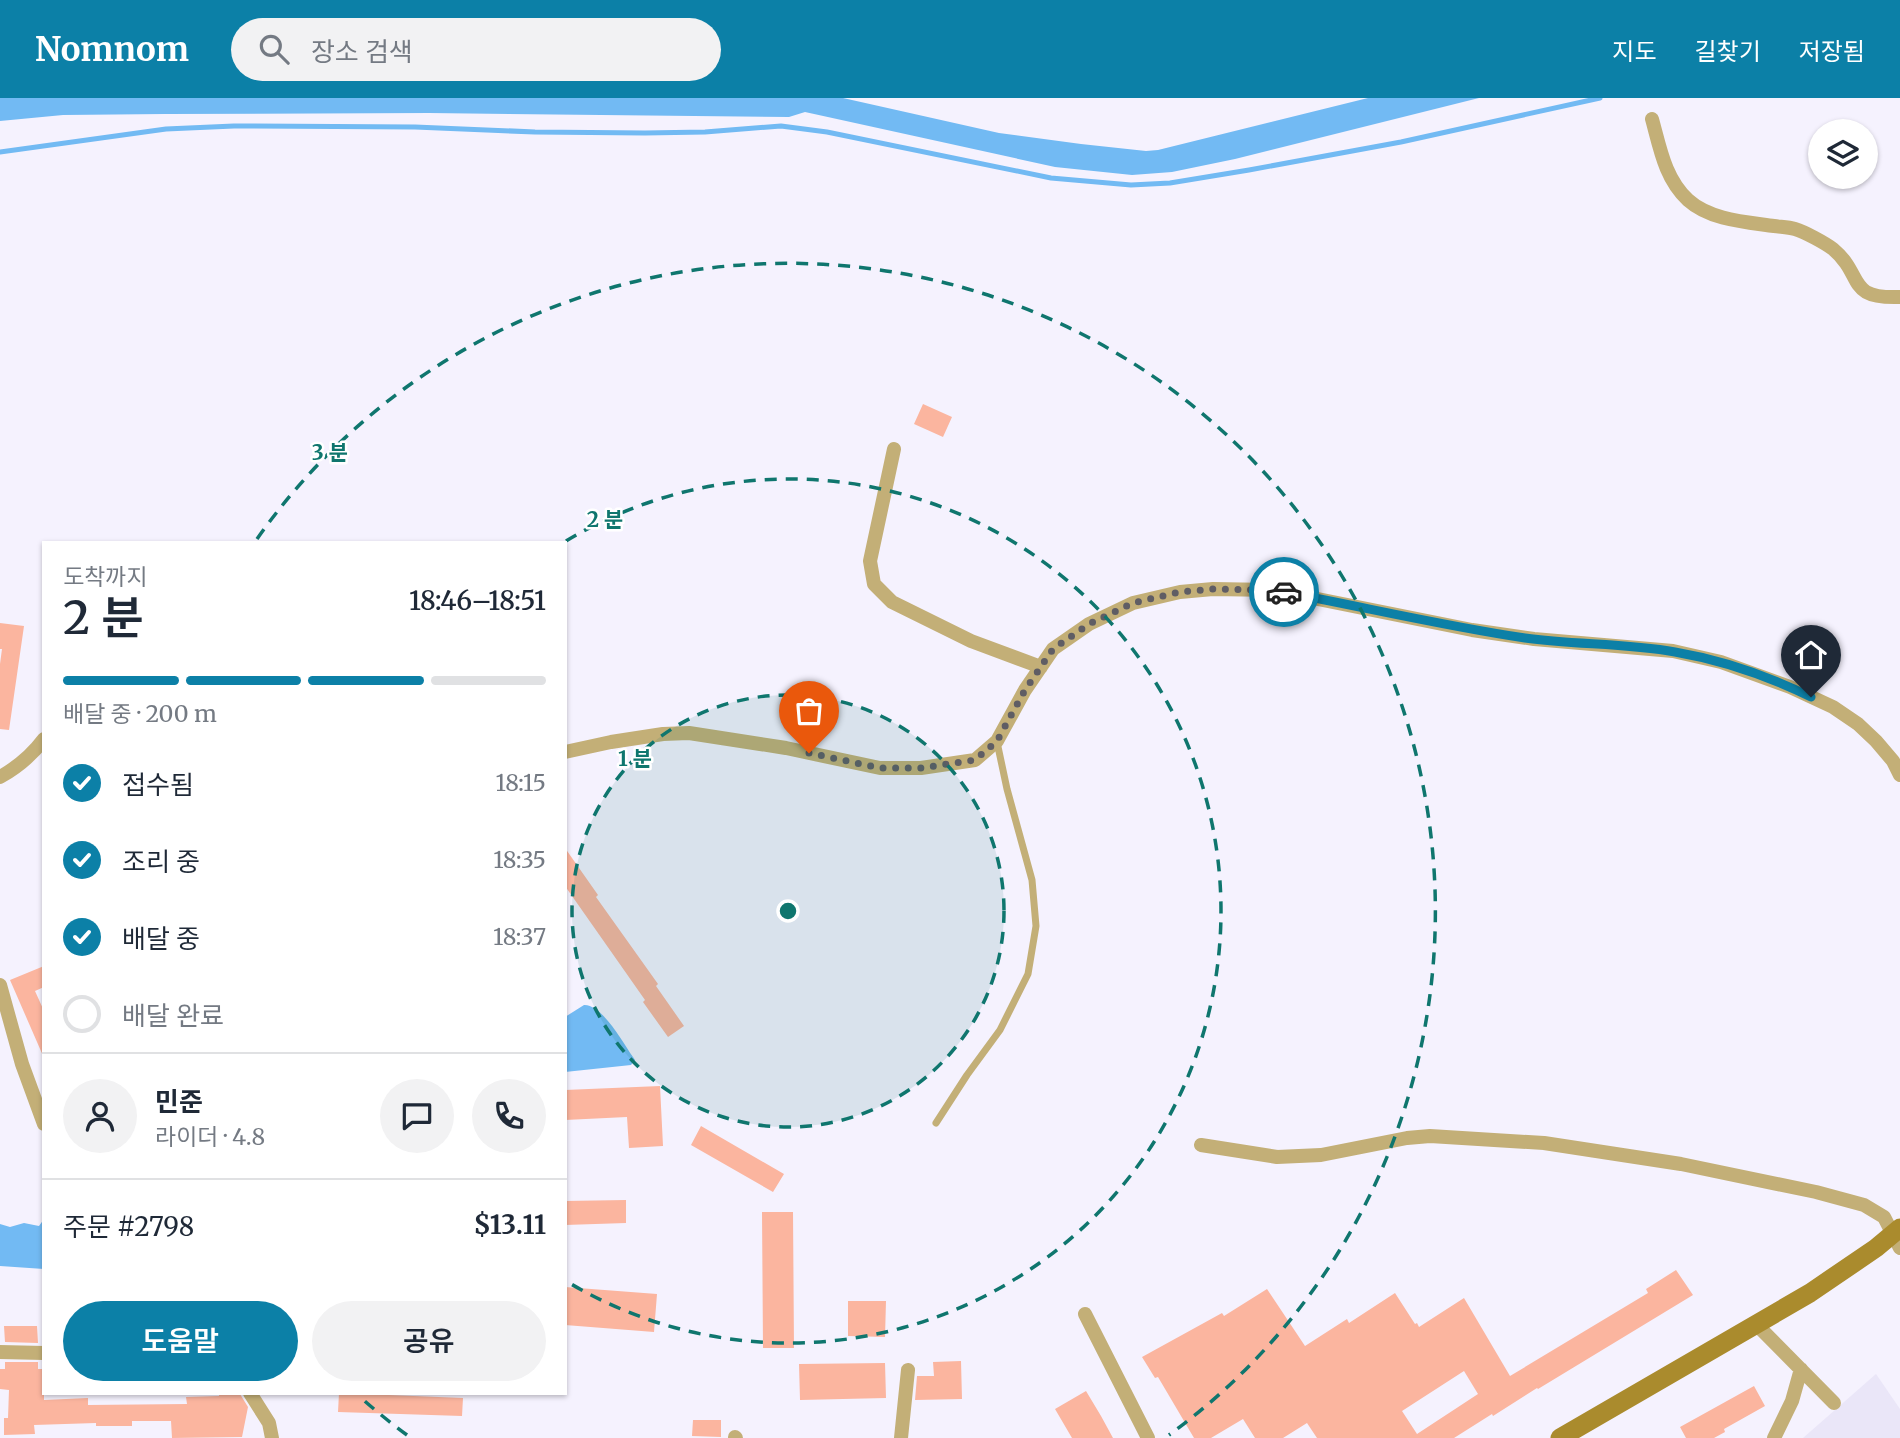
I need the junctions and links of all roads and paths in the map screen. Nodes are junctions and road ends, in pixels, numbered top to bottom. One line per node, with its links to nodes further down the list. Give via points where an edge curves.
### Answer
1 (1652, 119): 2 (street, via 1671,182 1703,212 1796,229 1832,248 1869,294)
2 (1900, 297)
3 (894, 449): 4 (street, via 870,561 874,584 892,602 914,613)
4 (1041, 667): 5 (street); 8 (street, via 1053,649 1089,624 1133,603 1180,592 1273,590 1472,630 1673,651 1721,662 1833,707 1876,741)
5 (997, 741): 7 (street, via 975,760 921,768 880,768 689,733 611,741); 12 (lane, via 1032,880 1036,926 1028,974 1000,1030)
6 (42, 742): 9 (street, via 33,754)
7 (567, 752)
8 (1900, 775)
9 (0, 777)
10 (0, 985): 11 (street)
11 (42, 1119)
12 (936, 1123)
13 (1201, 1144): 14 (street, via 1277,1157 1321,1155 1430,1136 1545,1143 1681,1164 1816,1192 1864,1205 1884,1217)
14 (1897, 1237): 16 (street)
15 (1085, 1314): 25 (street)
16 (1756, 1324): 19 (street); 26 (street)
17 (0, 1352): 18 (street)
18 (42, 1353)
19 (1801, 1369): 22 (street); 27 (street)
20 (908, 1370): 24 (street)
21 (251, 1395): 23 (street, via 269,1423)
22 (1834, 1403)
23 (272, 1438)
24 (901, 1438)
25 (1148, 1438)
26 (1560, 1438)
27 (1774, 1438)

